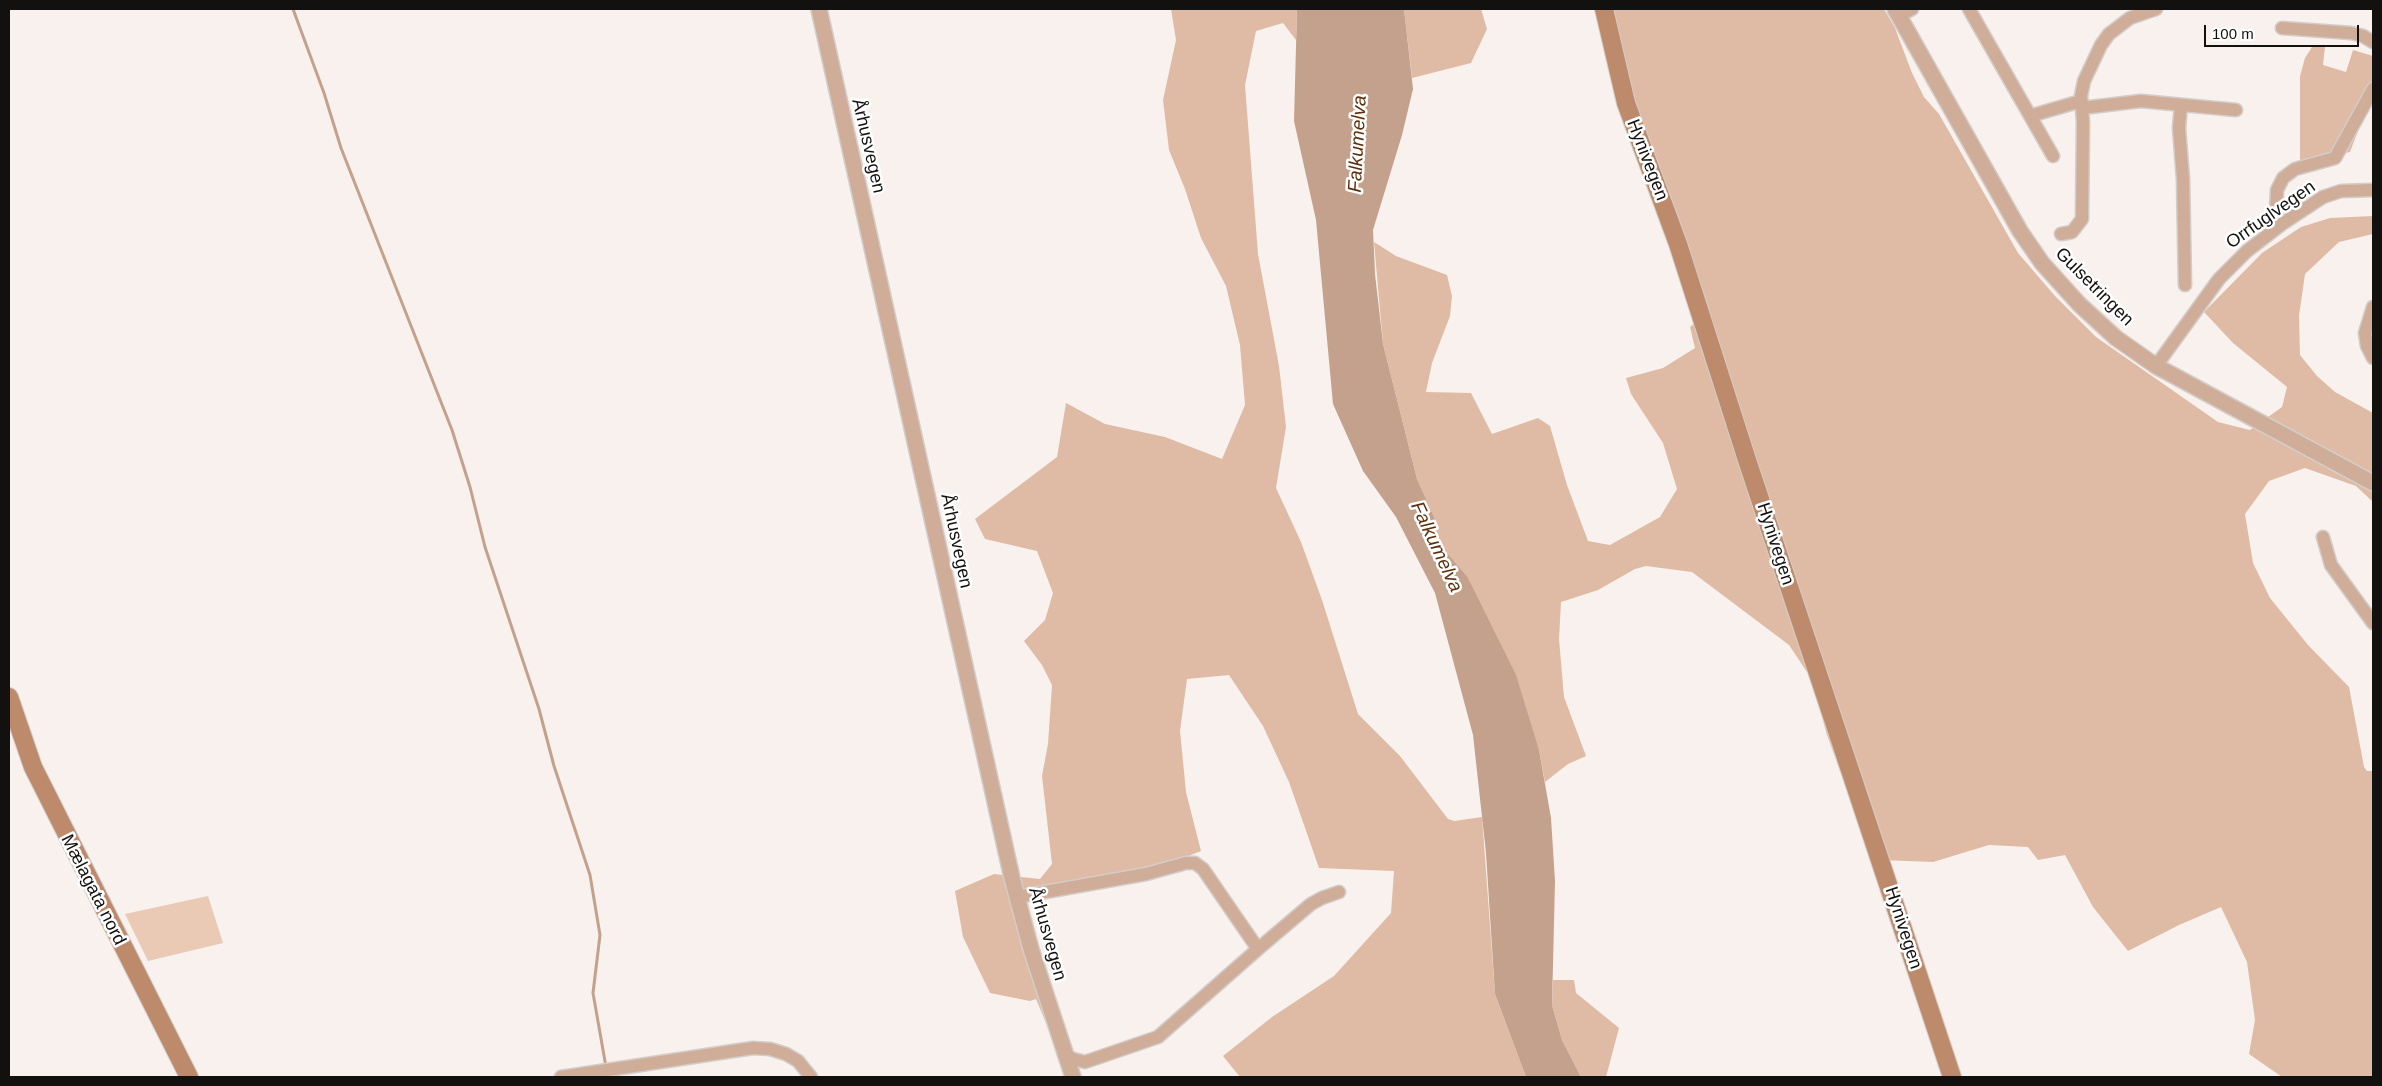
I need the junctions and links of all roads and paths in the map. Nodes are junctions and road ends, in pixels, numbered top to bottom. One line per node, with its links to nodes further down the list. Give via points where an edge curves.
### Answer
1 (819, 9): 26 (street, Århusvegen)
2 (1604, 9): 35 (main road, Hynivegen, via 1626,102 1678,244)
3 (1969, 9): 12 (street)
4 (2156, 9): 9 (street, via 2130,18 2109,34 2084,81)
5 (1902, 11): 20 (street, Gulsetringen, via 2007,210 2037,256 2096,321)
6 (2282, 28): 7 (street, via 2351,33)
7 (2373, 42)
8 (2373, 89): 15 (street, via 2335,158 2295,169 2283,178 2277,190)
9 (2081, 104): 10 (street, via 2141,101); 12 (street); 16 (street, via 2082,219 2072,232)
10 (2181, 105): 11 (street); 17 (street, via 2179,128)
11 (2236, 110)
12 (2030, 116): 13 (street)
13 (2053, 156)
14 (2373, 190): 20 (street, Orrfuglvegen, via 2341,191 2317,202 2247,251 2205,297)
15 (2276, 213)
16 (2061, 234)
17 (2185, 285)
18 (2373, 307): 19 (street, via 2365,333)
19 (2373, 358)
20 (2156, 366): 21 (street, Gulsetringen)
21 (2373, 483)
22 (2323, 537): 23 (street, via 2331,565)
23 (2373, 623)
24 (9, 697): 30 (main road, Mælagata nord, via 32,767)
25 (1339, 892): 27 (street, via 1311,904)
26 (1017, 897): 27 (street, via 1195,863 1203,868); 28 (street, Århusvegen)
27 (1258, 949): 29 (street, via 1158,1037)
28 (1064, 1054): 29 (street); 33 (street, Århusvegen)
29 (1085, 1062): 34 (street)
30 (189, 1077)
31 (561, 1077): 32 (street, via 753,1048 786,1054 798,1061)
32 (811, 1077)
33 (1073, 1077)
34 (1077, 1077)
35 (1952, 1077)

